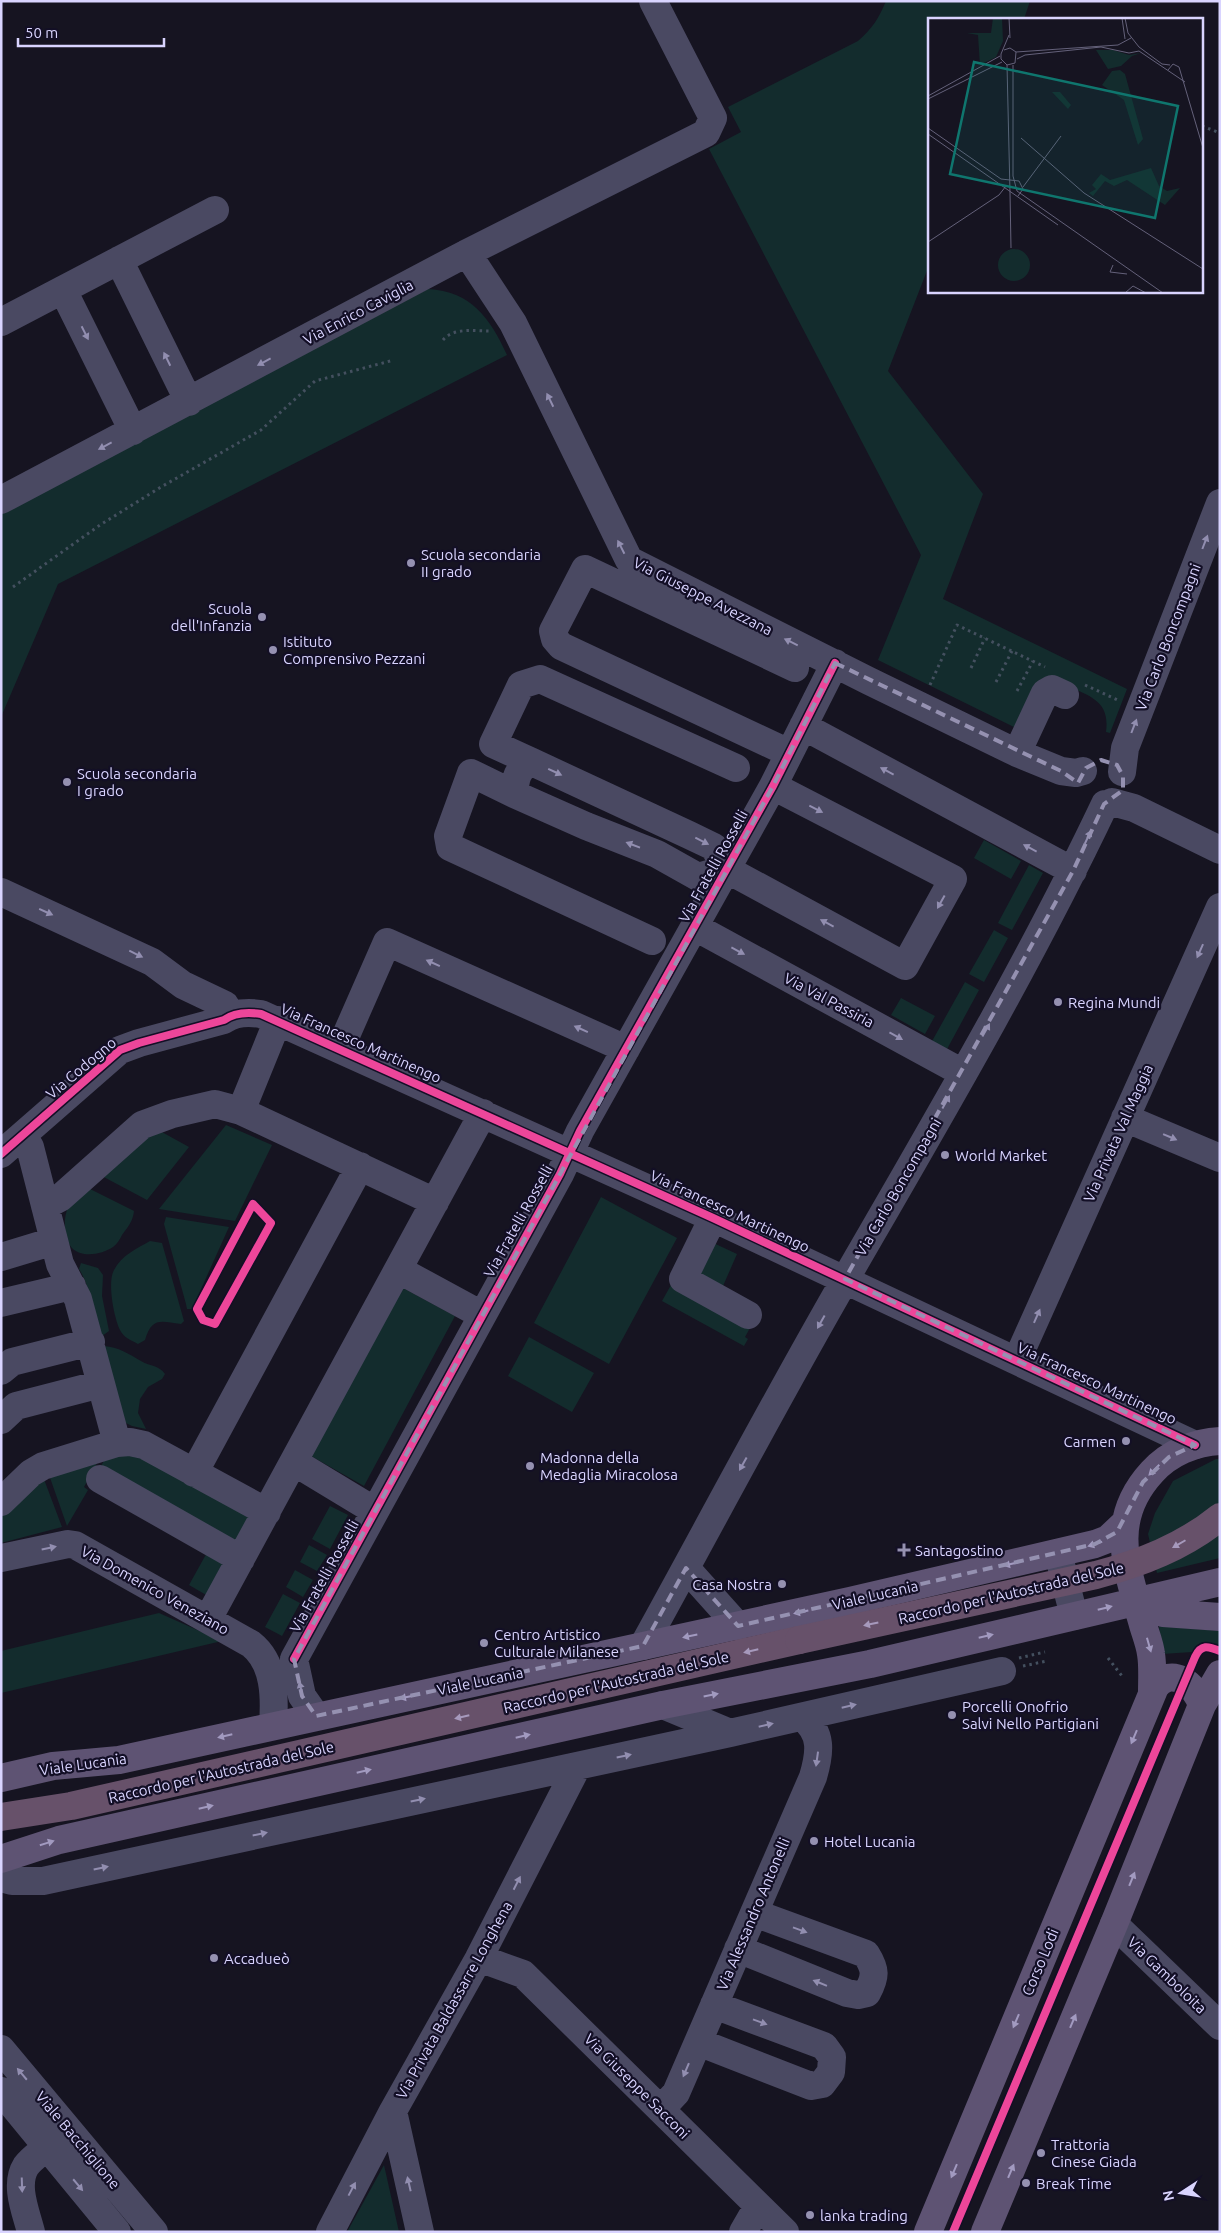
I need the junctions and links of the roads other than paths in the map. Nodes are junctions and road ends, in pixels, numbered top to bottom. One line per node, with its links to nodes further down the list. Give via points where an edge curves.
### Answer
1 (653, 1): 3 (street, Via Enrico Caviglia, via 710,110 712,123 702,135)
2 (215, 210): 4 (street)
3 (467, 253): 7 (street, Via Enrico Caviglia, one-way to 7); 11 (street, Via Giuseppe Avezzana, one-way to 3, via 629,560 513,324)
4 (119, 260): 5 (street); 7 (street, one-way to 4)
5 (63, 290): 6 (street); 8 (street, one-way to 8)
6 (1, 322)
7 (189, 402): 8 (street, Via Enrico Caviglia)
8 (133, 431): 9 (street, Via Enrico Caviglia, one-way to 9)
9 (1, 500)
10 (1220, 503): 22 (street, Via Carlo Boncompagni, one-way to 10, via 1125,748)
11 (835, 663): 14 (street, Via Fratelli Rosselli); 16 (street, Via Giuseppe Avezzana)
12 (796, 668): 15 (street, via 585,569 553,631 561,646)
13 (1074, 689): 16 (street, via 1052,689 1045,693)
14 (803, 726): 15 (street, Via Fratelli Rosselli); 25 (street, one-way to 14)
15 (789, 753): 20 (street, Via Fratelli Rosselli)
16 (1018, 753): 19 (street, Via Giuseppe Avezzana)
17 (530, 761): 18 (street, via 493,744 521,685 540,679); 21 (street, via 516,777); 24 (street, one-way to 24, via 714,847)
18 (736, 768)
19 (1075, 776): 22 (street, Via Giuseppe Avezzana, via 1092,801); 22 (street, Via Giuseppe Avezzana, via 1092,763 1101,760 1111,762)
20 (773, 786): 24 (street, Via Fratelli Rosselli); 24 (street, one-way to 24, via 953,879 905,966)
21 (514, 794): 24 (street, one-way to 21, via 698,877 657,854); 29 (street, via 472,773 448,836 450,847)
22 (1119, 795): 23 (street, Via Giuseppe Avezzana); 25 (street, Via Carlo Boncompagni, one-way to 22)
23 (1220, 850)
24 (726, 869): 28 (street, Via Fratelli Rosselli)
25 (1073, 871): 34 (street, Via Carlo Boncompagni, one-way to 25)
26 (1, 892): 30 (street, Via Francesco Martinengo, one-way to 30, via 152,962 183,985)
27 (1220, 907): 37 (street, Via Privata Val Maggia, one-way to 37)
28 (695, 927): 33 (street, Via Fratelli Rosselli); 34 (street, Via Val Passiria, one-way to 34)
29 (652, 941)
30 (240, 1014): 31 (street, Via Francesco Martinengo); 38 (street, Via Codogno, via 120,1050)
31 (278, 1020): 32 (street, Via Francesco Martinengo); 35 (street)
32 (340, 1048): 33 (street, Via Francesco Martinengo, one-way to 32, via 387,942); 36 (street, Via Francesco Martinengo)
33 (626, 1048): 39 (street, Via Fratelli Rosselli)
34 (963, 1073): 49 (street, Via Carlo Boncompagni, one-way to 34)
35 (241, 1111): 42 (street); 44 (street, via 214,1104 172,1114 142,1126 60,1198)
36 (484, 1114): 39 (street, Via Francesco Martinengo); 43 (street)
37 (1125, 1118): 41 (street, one-way to 41); 55 (street, Via Privata Val Maggia, one-way to 37)
38 (23, 1136): 40 (street, Via Codogno); 44 (street, via 30,1147)
39 (571, 1153): 45 (street, Via Francesco Martinengo); 52 (street, Via Fratelli Rosselli)
40 (1, 1154)
41 (1220, 1158)
42 (360, 1166): 43 (street); 62 (street)
43 (435, 1202): 48 (street)
44 (45, 1206): 46 (street)
45 (713, 1218): 49 (street, Via Francesco Martinengo); 53 (street, via 683,1279)
46 (54, 1241): 47 (street); 50 (street, via 60,1264)
47 (1, 1257)
48 (399, 1270): 52 (street); 61 (street)
49 (845, 1279): 55 (street, Via Francesco Martinengo); 72 (street, Via Carlo Boncompagni, one-way to 72)
50 (72, 1286): 51 (street); 54 (street)
51 (1, 1302)
52 (482, 1315): 65 (street, Via Fratelli Rosselli)
53 (748, 1315)
54 (91, 1342): 56 (street, via 12,1362); 57 (street)
55 (1017, 1360): 59 (street, Via Francesco Martinengo)
56 (1, 1371)
57 (101, 1384): 58 (street, via 16,1406); 60 (street)
58 (1, 1420)
59 (1208, 1443): 68 (main road, one-way to 68, via 1169,1457 1148,1476 1136,1492)
60 (117, 1444): 62 (street, via 144,1445); 64 (street, via 43,1466)
61 (294, 1462): 65 (street, Via Fratelli Rosselli); 66 (street)
62 (194, 1473): 66 (street)
63 (100, 1479): 71 (street)
64 (1, 1502)
65 (375, 1511): 81 (street, Via Fratelli Rosselli)
66 (267, 1512): 71 (street)
67 (1220, 1517): 95 (highway, Raccordo per l'Autostrada del Sole, one-way to 95, bridge, via 1175,1546 1137,1563 1096,1575 71,1806)
68 (1125, 1522): 69 (main road, Viale Lucania, one-way to 69, via 1108,1540); 74 (main road, via 1124,1553)
69 (1058, 1553): 75 (street); 78 (main road, Viale Lucania, one-way to 78)
70 (1, 1558): 77 (street, Via Domenico Veneziano, one-way to 77, via 75,1545)
71 (241, 1559): 77 (street)
72 (686, 1568): 78 (street); 79 (street, Via Carlo Boncompagni)
73 (1220, 1582): 74 (main road)
74 (1136, 1600): 75 (main road, one-way to 74); 76 (main road, via 1163,1613); 86 (main road, one-way to 86, via 1152,1655)
75 (1074, 1616): 80 (main road, one-way to 75)
76 (1220, 1617)
77 (208, 1619): 82 (street, Via Domenico Veneziano, via 251,1644 261,1652)
78 (738, 1626): 79 (main road, Viale Lucania, one-way to 79)
79 (643, 1646): 89 (main road, Viale Lucania, one-way to 89)
80 (939, 1648): 85 (street); 87 (main road, one-way to 80)
81 (294, 1659): 82 (street); 89 (street, one-way to 81, via 302,1696)
82 (267, 1664): 91 (street, Via Domenico Veneziano, via 275,1702)
83 (1011, 1666): 85 (street)
84 (1220, 1674): 88 (main road)
85 (915, 1690): 90 (street, one-way to 85)
86 (1152, 1692): 88 (main road, via 1161,1681 1179,1678 1192,1686); 118 (main road, Corso Lodi, one-way to 118)
87 (664, 1705): 92 (street); 96 (main road, one-way to 87, via 59,1840)
88 (1202, 1705): 99 (main road, one-way to 88)
89 (316, 1716): 91 (main road, Viale Lucania)
90 (802, 1717): 92 (street, one-way to 90); 98 (street, Via Alessandro Antonelli, one-way to 98, via 812,1725 818,1743 818,1758 813,1777)
91 (272, 1726): 94 (main road, Viale Lucania, one-way to 94, via 120,1760 53,1766)
92 (730, 1734): 93 (street, one-way to 92)
93 (577, 1767): 97 (street, one-way to 93, via 43,1881); 101 (street, Via Privata Baldassarre Longhena, one-way to 93)
94 (1, 1778)
95 (1, 1817)
96 (1, 1859)
97 (1, 1878)
98 (754, 1913): 100 (street, Via Alessandro Antonelli); 100 (street, one-way to 100, via 866,1954 874,1968 873,1982 867,1993 847,1993)
99 (1114, 1924): 103 (street, Via Gamboloita); 119 (main road, one-way to 99)
100 (738, 1950): 102 (street, Via Alessandro Antonelli)
101 (479, 1958): 107 (street, Via Giuseppe Sacconi, via 523,1974); 108 (street, Via Privata Baldassarre Longhena)
102 (714, 2005): 104 (street, Via Alessandro Antonelli); 104 (street, one-way to 104, via 824,2046 832,2058 831,2072 822,2084 811,2086)
103 (1220, 2026)
104 (698, 2042): 107 (street, Via Alessandro Antonelli, one-way to 107, via 676,2093)
105 (1, 2049): 113 (street, Viale Bacchiglione, one-way to 105)
106 (1, 2091): 109 (street, Viale Bacchiglione)
107 (661, 2109): 110 (street, Via Giuseppe Sacconi)
108 (394, 2111): 114 (street, Via Privata Baldassarre Longhena, one-way to 108); 115 (street, one-way to 108)
109 (47, 2147): 111 (street, Viale Bacchiglione, one-way to 111, via 27,2165 22,2175 20,2187); 112 (street, Viale Bacchiglione, one-way to 112)
110 (758, 2206): 116 (street); 117 (street, Via Giuseppe Sacconi)
111 (31, 2232)
112 (117, 2232)
113 (154, 2232)
114 (330, 2232)
115 (420, 2232)
116 (743, 2232)
117 (785, 2232)
118 (928, 2232)
119 (985, 2232)

